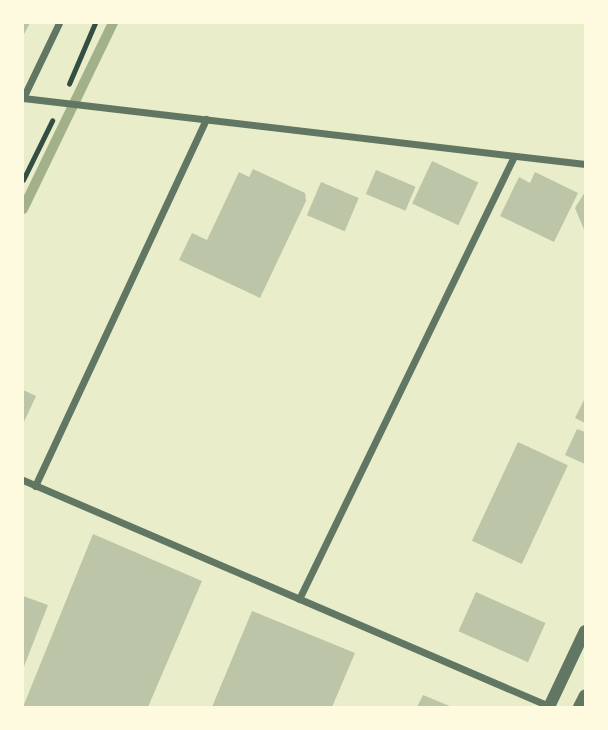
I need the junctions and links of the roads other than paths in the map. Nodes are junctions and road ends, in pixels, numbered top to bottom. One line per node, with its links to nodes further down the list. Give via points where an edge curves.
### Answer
1 (59, 23): 2 (street)
2 (23, 98): 3 (street)
3 (206, 119): 4 (street); 7 (street)
4 (514, 156): 5 (street); 8 (street)
5 (585, 164)
6 (23, 480): 7 (street)
7 (35, 486): 8 (street)
8 (299, 599): 11 (street)
9 (585, 631): 11 (street)
10 (585, 695): 12 (street)
11 (550, 707)
12 (579, 707)

